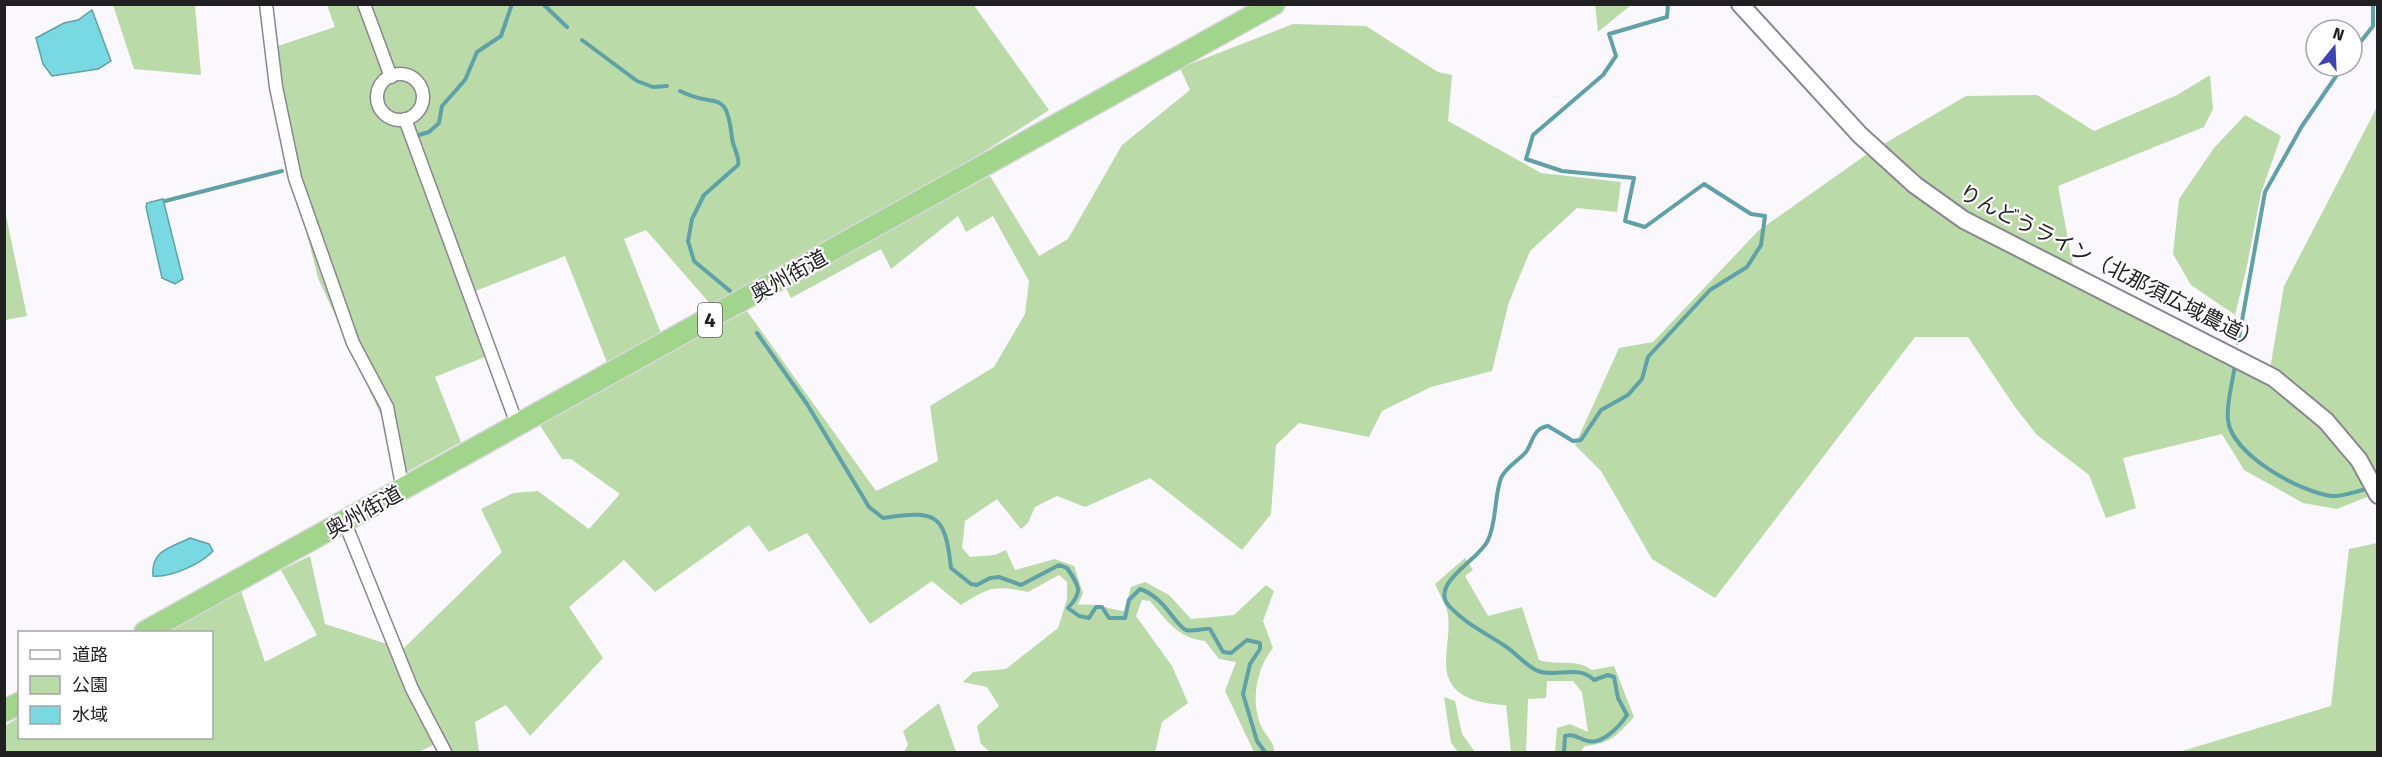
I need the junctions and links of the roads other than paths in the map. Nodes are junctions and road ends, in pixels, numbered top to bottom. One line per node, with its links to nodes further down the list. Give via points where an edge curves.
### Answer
1 (266, 4): 8 (street, via 276,87 295,178 353,344 387,407)
2 (364, 4): 5 (street)
3 (1274, 4): 7 (highway, 奥州街道 / 4)
4 (1740, 4): 9 (street, りんどうライン（北那須広域農道）, via 1860,135 1914,185 1964,220 2274,378 2326,421 2359,460)
5 (391, 77): 6 (street, via 377,92 379,108 390,118); 6 (street, via 407,76 421,91 421,105)
6 (405, 119): 7 (street)
7 (518, 427): 8 (highway, 奥州街道 / 4)
8 (403, 490): 10 (highway, 奥州街道 / 4)
9 (2378, 495)
10 (345, 523): 11 (highway, 奥州街道 / 4); 14 (street, via 412,689)
11 (149, 631)
12 (18, 703): 13 (highway)
13 (4, 711)
14 (445, 753)

